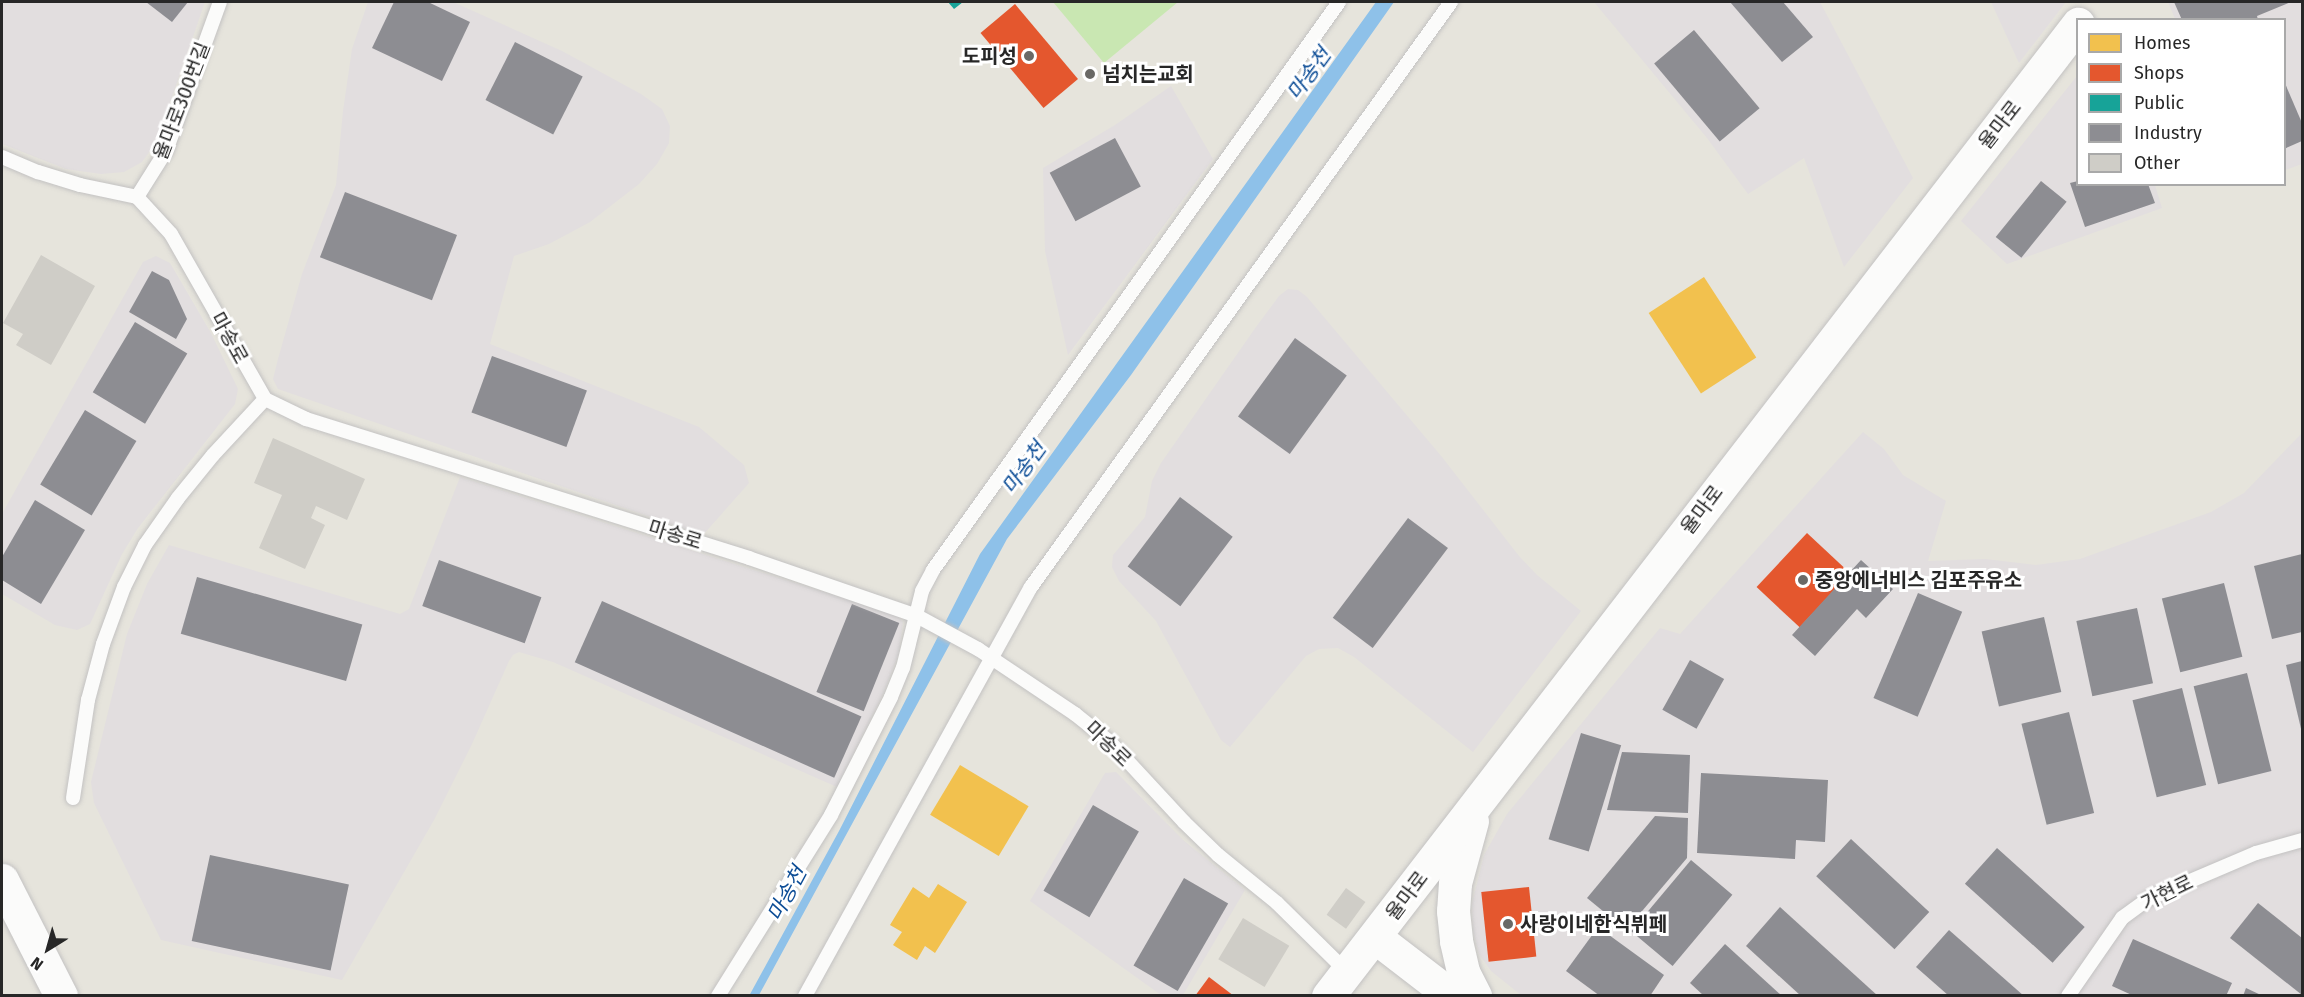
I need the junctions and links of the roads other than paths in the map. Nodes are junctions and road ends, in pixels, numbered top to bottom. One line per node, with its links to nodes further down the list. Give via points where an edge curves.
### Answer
1 (220, 2): 8 (lane, 율마로300번길, via 166,151)
2 (1339, 2): 10 (lane, via 933,570)
3 (1451, 2): 11 (lane, via 1031,587)
4 (2095, 2): 5 (street)
5 (2083, 18)
6 (2076, 27): 13 (street, 율마로)
7 (2, 157): 8 (lane, via 80,185)
8 (137, 197): 9 (lane, 마송로, via 171,234)
9 (265, 399): 10 (lane, 마송로, via 306,418 749,558); 12 (lane, via 178,498 145,545 124,587 88,700)
10 (915, 615): 11 (lane, 마송로); 19 (lane, via 903,668 891,697 831,815)
11 (992, 658): 17 (lane, 마송로, via 1076,714 1110,742 1218,855 1277,903); 20 (lane)
12 (73, 798)
13 (1475, 807): 16 (street, 율마로); 22 (street, via 1455,883 1452,911 1463,972)
14 (2302, 840): 23 (lane, 가현로, via 2256,853 2148,899 2122,918)
15 (2, 880): 18 (street)
16 (1375, 937): 17 (street, 율마로); 21 (street)
17 (1337, 983)
18 (61, 996)
19 (718, 996)
20 (806, 996)
21 (1452, 996)
22 (1476, 996)
23 (2068, 996)

